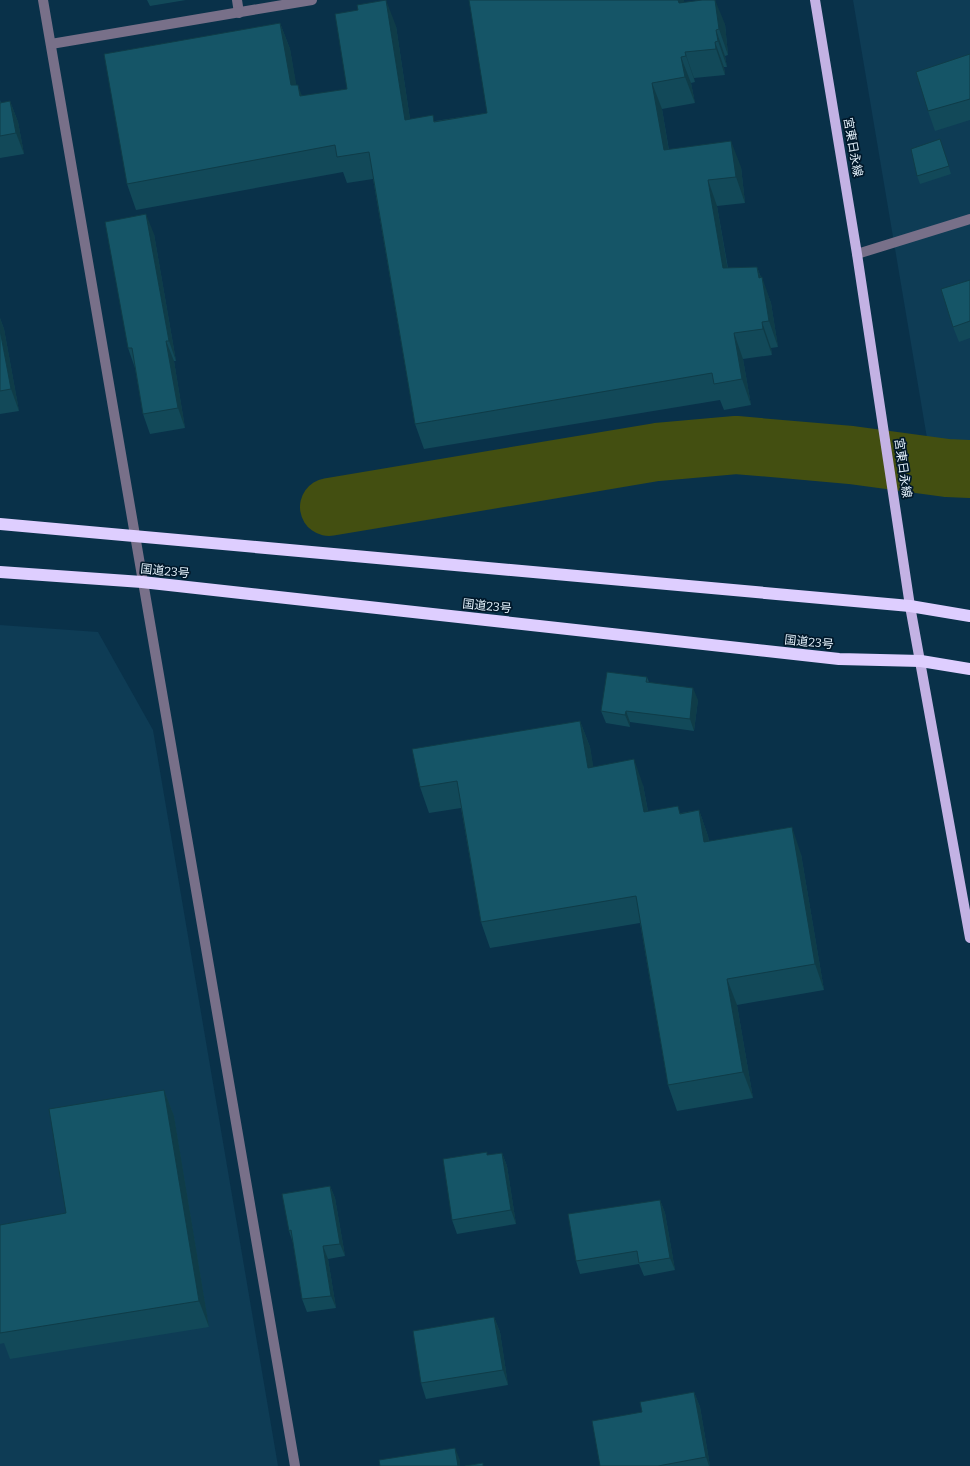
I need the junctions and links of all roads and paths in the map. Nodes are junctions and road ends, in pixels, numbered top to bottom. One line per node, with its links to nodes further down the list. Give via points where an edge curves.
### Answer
1 (43, 0): 6 (street)
2 (237, 0): 5 (street)
3 (312, 0): 5 (street)
4 (815, 0): 8 (main road, 宮東日永線)
5 (239, 13): 6 (street)
6 (51, 44): 10 (street)
7 (970, 219): 8 (street)
8 (858, 254): 13 (main road, 宮東日永線)
9 (0, 524): 10 (highway)
10 (134, 536): 12 (street); 13 (highway)
11 (0, 572): 12 (highway, 国道23号)
12 (142, 582): 15 (highway, 国道23号, via 839,659); 18 (street)
13 (910, 606): 14 (highway); 15 (main road, 宮東日永線)
14 (970, 616)
15 (921, 661): 16 (highway, 国道23号); 17 (main road, 宮東日永線)
16 (970, 669)
17 (970, 938)
18 (295, 1466)

